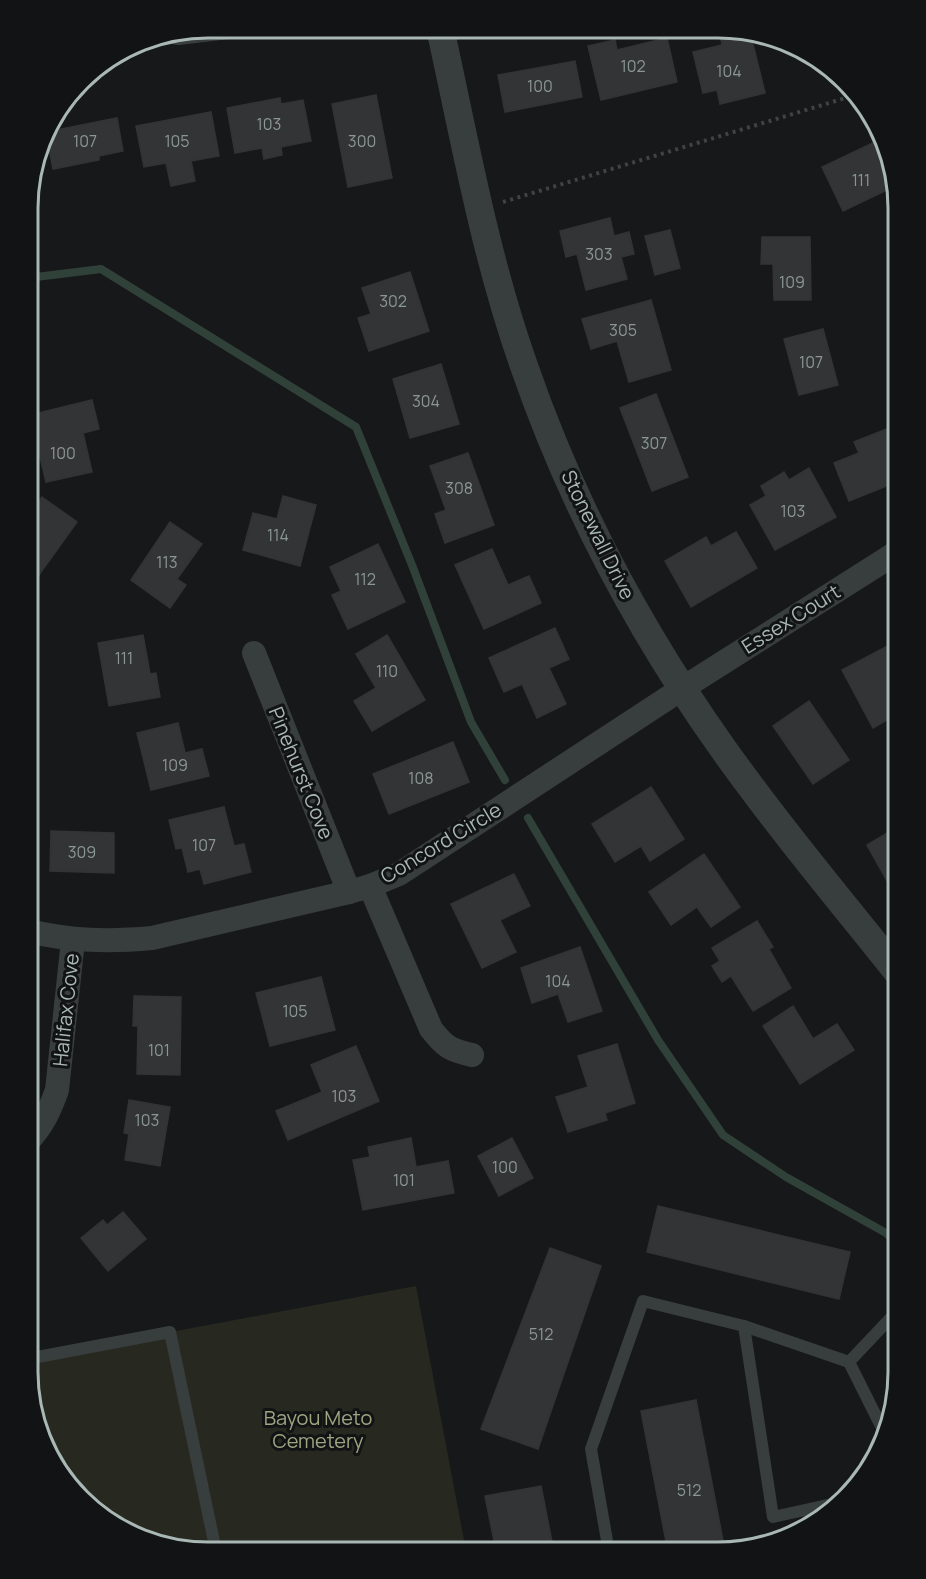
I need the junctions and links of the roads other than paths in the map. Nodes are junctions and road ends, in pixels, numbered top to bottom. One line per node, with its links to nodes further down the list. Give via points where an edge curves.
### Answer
1 (442, 38): 4 (street, Stonewall Drive, via 493,264 547,429 598,543)
2 (888, 558): 4 (street, Essex Court)
3 (254, 653): 5 (street, Pinehurst Cove)
4 (683, 688): 5 (street, Concord Circle, via 399,874); 8 (street, Stonewall Drive, via 788,837)
5 (359, 889): 7 (street, Concord Circle, via 152,938); 9 (street, Pinehurst Cove, via 431,1029 453,1051)
6 (38, 933): 7 (street, Concord Circle)
7 (73, 940): 10 (street, Halifax Cove, via 57,1090)
8 (888, 961)
9 (472, 1054)
10 (38, 1130)
11 (888, 1321): 14 (lane)
12 (744, 1326): 14 (lane); 16 (lane, via 773,1517); 18 (lane, via 643,1301 591,1449)
13 (38, 1357): 17 (lane, via 170,1332)
14 (849, 1362): 15 (lane)
15 (880, 1424)
16 (822, 1506)
17 (214, 1542)
18 (607, 1542)

